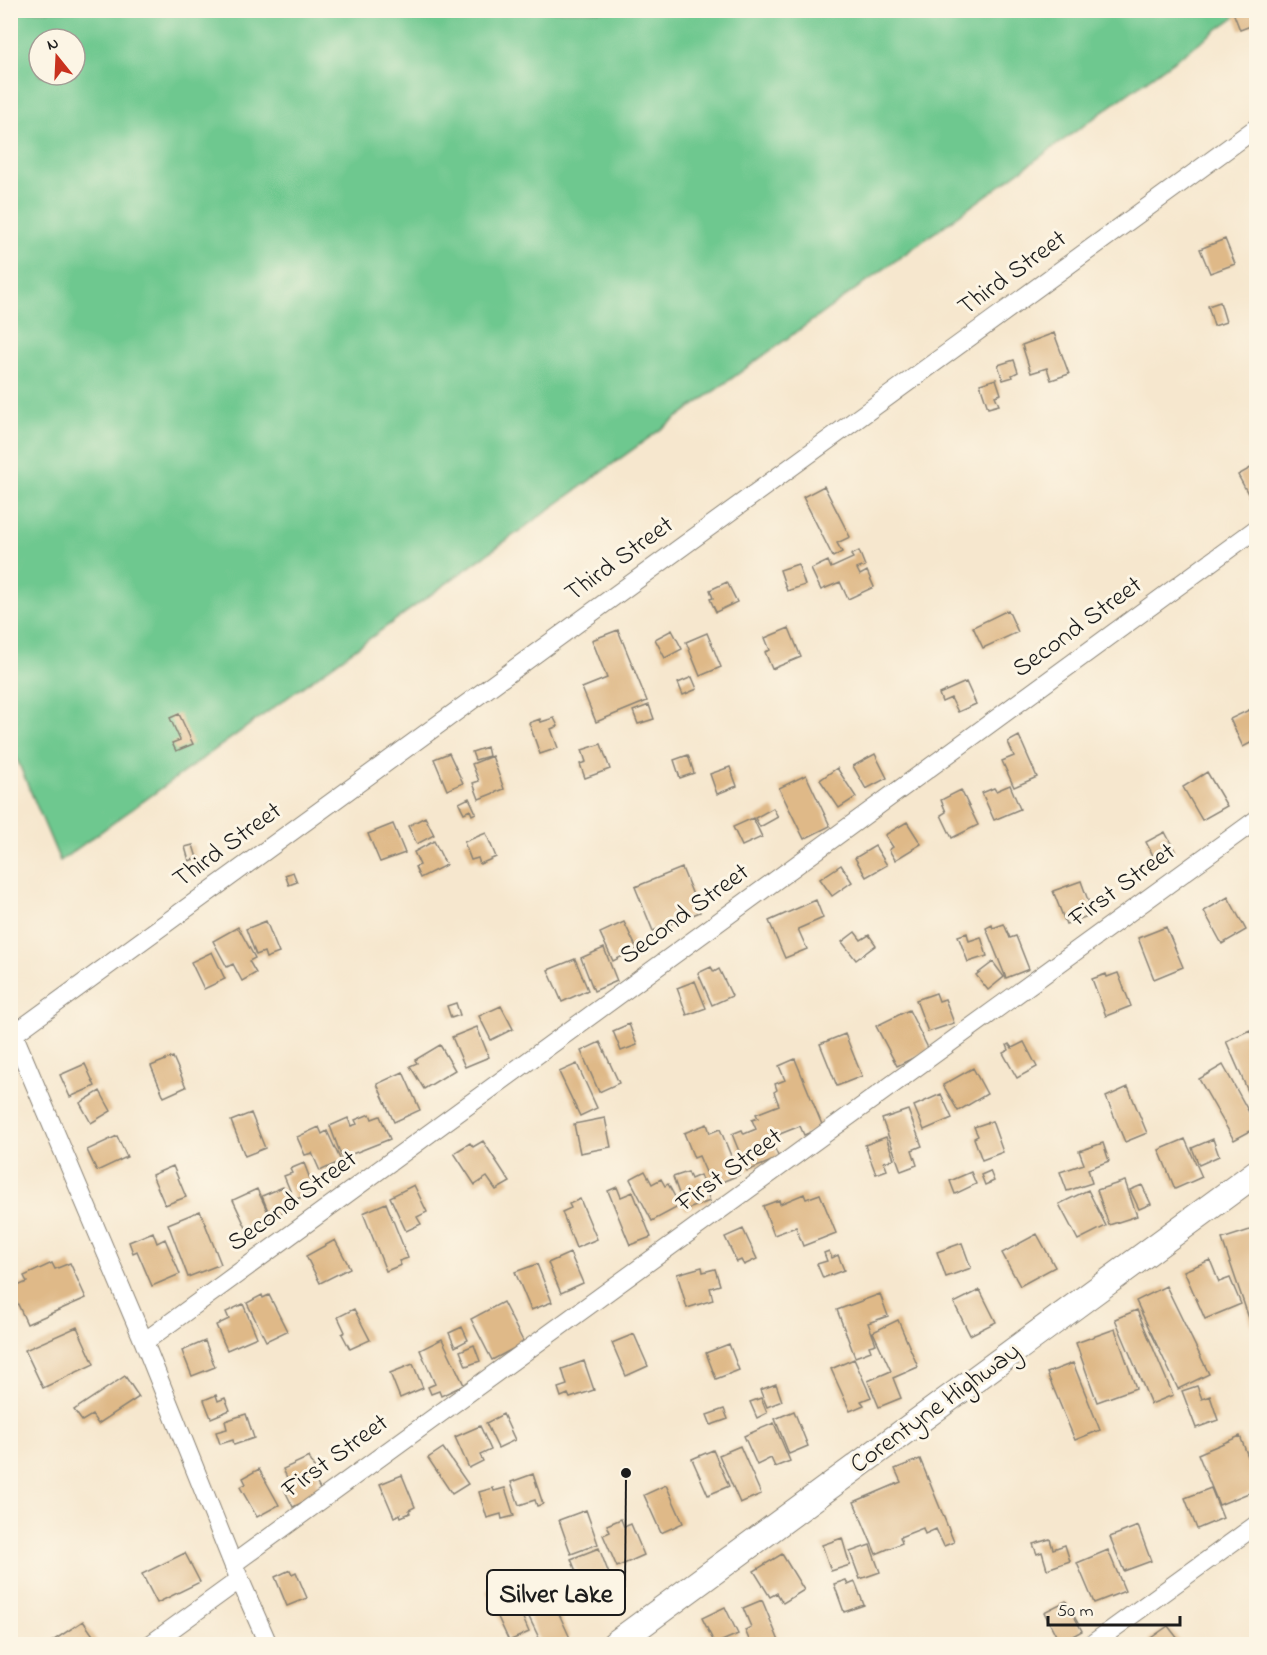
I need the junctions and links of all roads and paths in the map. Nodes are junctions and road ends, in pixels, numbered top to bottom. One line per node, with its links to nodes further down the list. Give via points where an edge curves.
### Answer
1 (1257, 128): 4 (street, Third Street)
2 (1257, 529): 6 (street, Second Street)
3 (1257, 820): 8 (street, First Street)
4 (12, 1030): 6 (street)
5 (1257, 1173): 11 (main road, Corentyne Highway)
6 (144, 1342): 8 (street)
7 (1257, 1525): 12 (street)
8 (236, 1572): 9 (street, First Street); 10 (street)
9 (151, 1644)
10 (268, 1644)
11 (615, 1644)
12 (1092, 1644)

